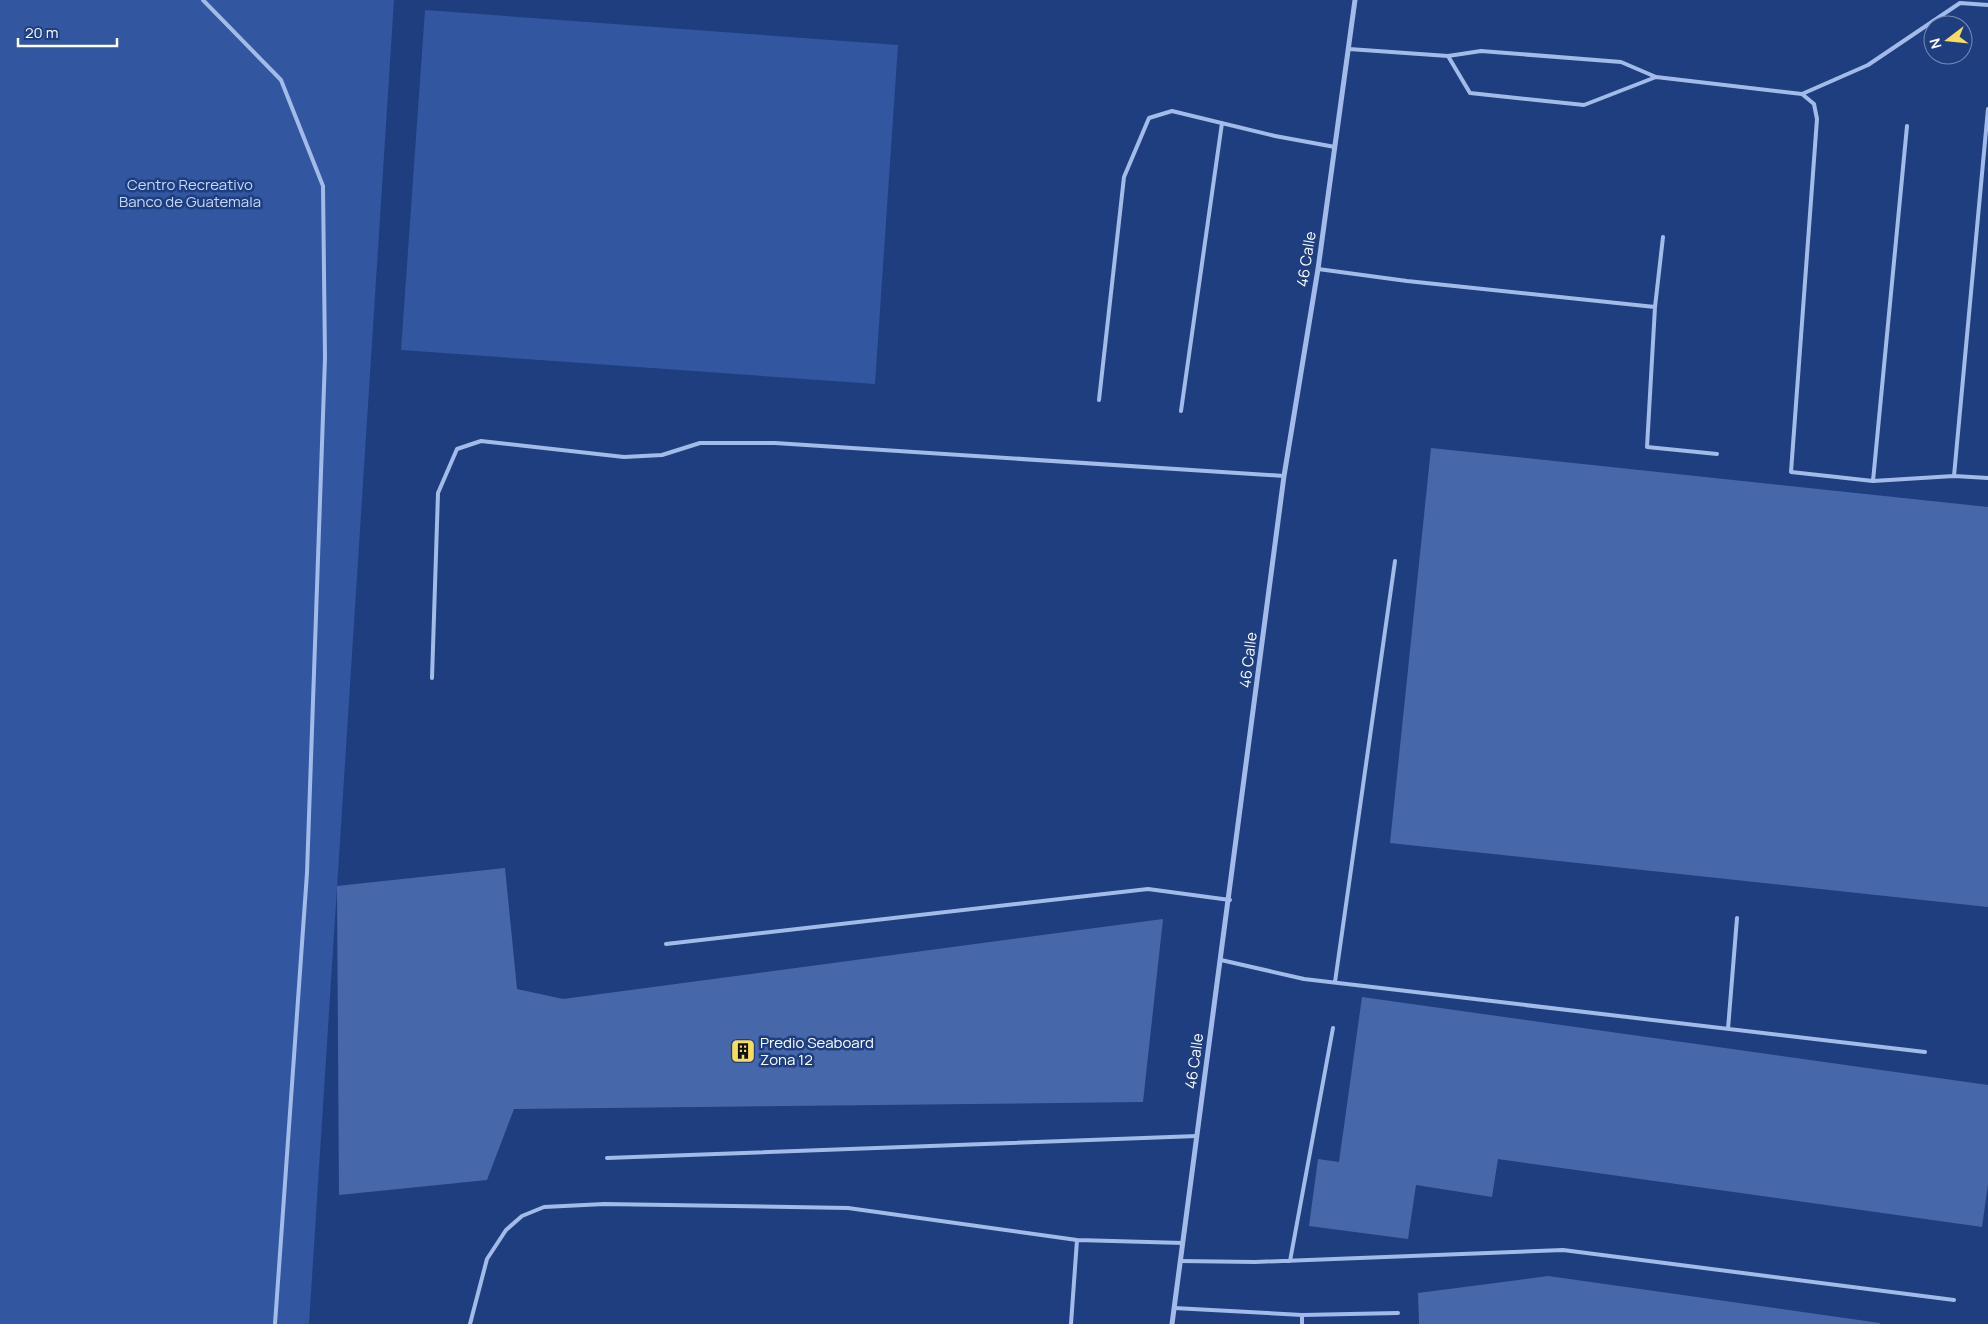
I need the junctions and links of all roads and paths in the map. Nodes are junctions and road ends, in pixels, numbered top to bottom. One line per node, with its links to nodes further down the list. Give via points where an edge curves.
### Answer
1 (203, 0): 42 (lane, via 281,80 323,186 325,358 307,873)
2 (1355, 0): 4 (street, 46 Calle)
3 (1988, 5): 7 (lane, via 1960,3 1868,65)
4 (1348, 49): 5 (lane); 11 (street, 46 Calle)
5 (1448, 56): 6 (lane, via 1481,51 1621,62); 6 (lane, via 1470,93 1584,106)
6 (1656, 77): 7 (lane)
7 (1802, 94): 21 (lane, via 1814,104 1818,119 1791,472)
8 (1988, 110): 19 (lane)
9 (1222, 123): 11 (lane); 15 (lane, via 1172,111 1149,118 1124,177); 16 (lane)
10 (1907, 126): 21 (lane)
11 (1335, 146): 13 (street, 46 Calle)
12 (1664, 237): 14 (lane)
13 (1318, 269): 14 (lane); 18 (street, 46 Calle)
14 (1655, 307): 17 (lane, via 1647,447)
15 (1099, 400)
16 (1181, 411)
17 (1717, 454)
18 (1284, 476): 23 (lane, via 774,443 700,443 662,455 624,457 481,441 456,449 438,493); 24 (street, 46 Calle)
19 (1954, 476): 20 (lane); 21 (lane)
20 (1988, 478)
21 (1873, 481)
22 (1395, 561): 28 (lane)
23 (432, 678)
24 (1230, 900): 26 (lane, via 1148,889); 27 (street, 46 Calle)
25 (1737, 918): 30 (lane)
26 (666, 944)
27 (1221, 960): 28 (lane, via 1304,979); 32 (street, 46 Calle)
28 (1336, 982): 30 (lane)
29 (1333, 1028): 37 (lane)
30 (1728, 1028): 31 (lane)
31 (1926, 1052)
32 (1197, 1136): 33 (lane); 35 (street, 46 Calle)
33 (607, 1158)
34 (1077, 1240): 35 (lane); 43 (lane, via 848,1208 544,1206 522,1216 506,1230 487,1259); 44 (lane)
35 (1183, 1243): 36 (street, 46 Calle)
36 (1180, 1261): 37 (lane); 39 (street, 46 Calle)
37 (1290, 1261): 38 (lane, via 1563,1250)
38 (1954, 1300)
39 (1174, 1308): 41 (lane); 45 (street, 46 Calle)
40 (1398, 1313): 41 (lane)
41 (1302, 1315): 46 (lane)
42 (276, 1324)
43 (470, 1324)
44 (1070, 1324)
45 (1172, 1324)
46 (1302, 1324)

